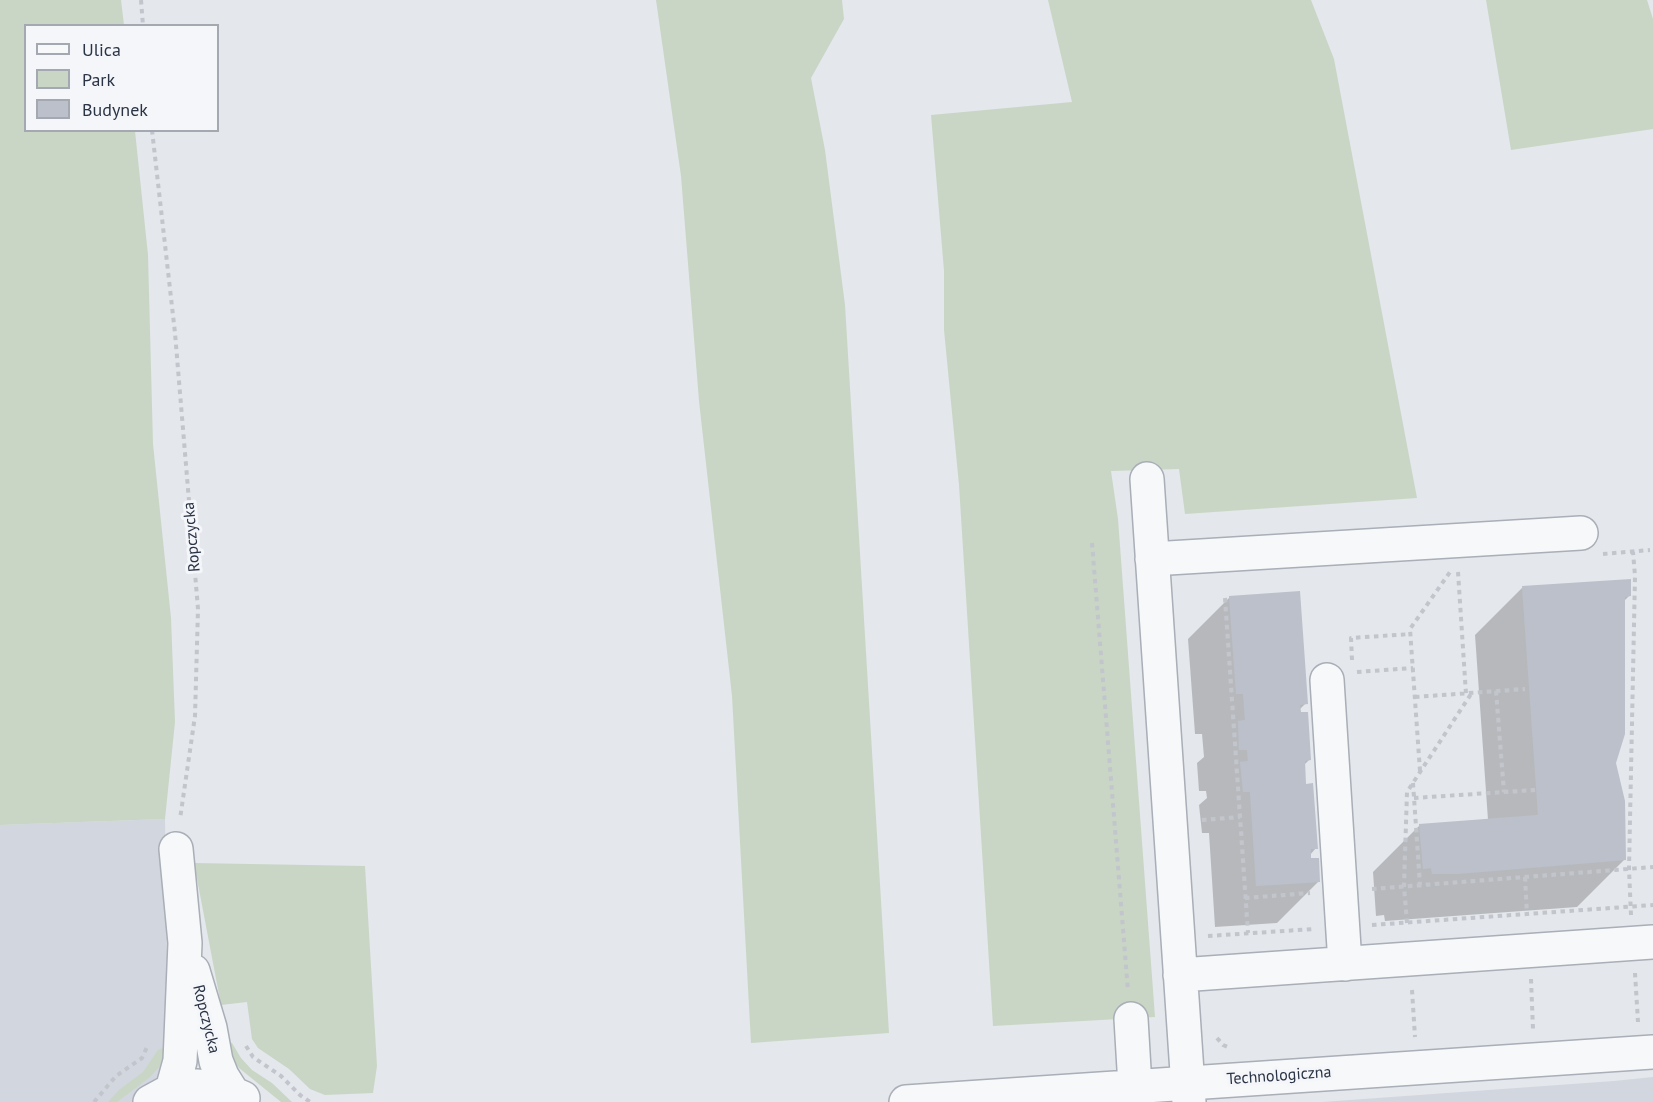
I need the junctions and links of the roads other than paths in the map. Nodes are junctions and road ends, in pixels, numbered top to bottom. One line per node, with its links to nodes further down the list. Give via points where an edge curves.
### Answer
1 (1147, 479): 3 (street)
2 (1589, 544): 3 (street)
3 (1152, 559): 9 (street)
4 (1340, 670): 8 (street, via 1340,891)
5 (176, 849): 7 (street, Ropczycka)
6 (1653, 942): 8 (street)
7 (185, 943): 14 (street, Ropczycka, via 180,1061); 15 (street, Ropczycka, via 216,1061 222,1076)
8 (1345, 964): 9 (street)
9 (1180, 975): 13 (street)
10 (1131, 1019): 12 (street)
11 (1653, 1052): 13 (street, Technologiczna)
12 (1136, 1086): 13 (street, Technologiczna); 16 (street, Technologiczna)
13 (1188, 1092)
14 (161, 1096): 15 (street, via 196,1086)
15 (241, 1097)
16 (906, 1102)

